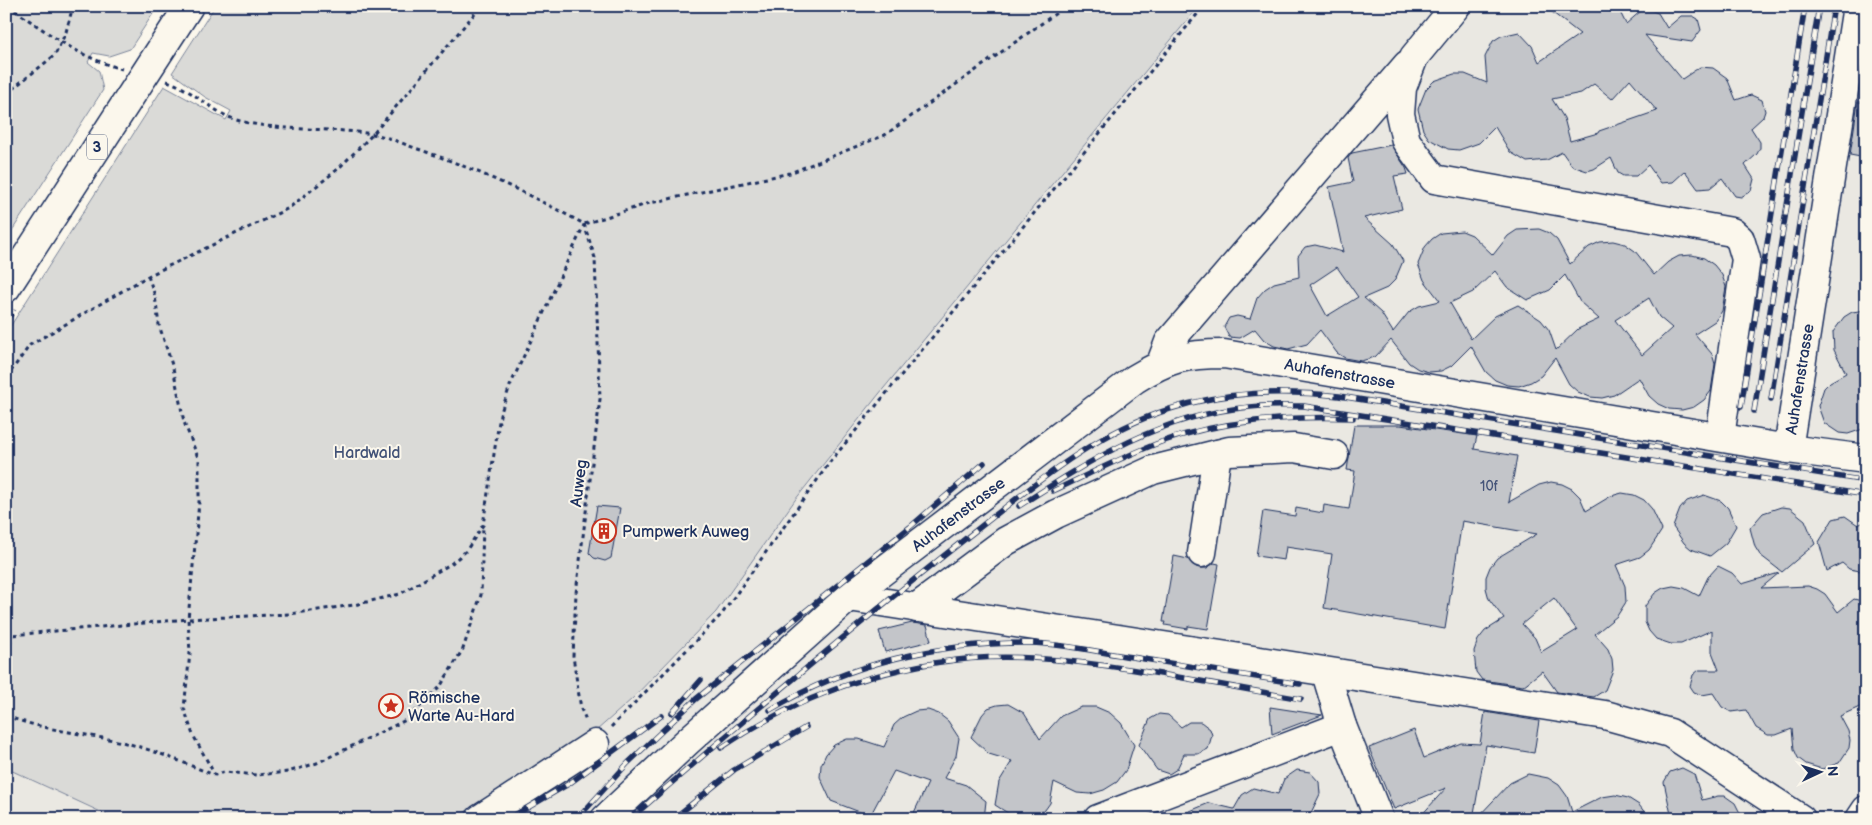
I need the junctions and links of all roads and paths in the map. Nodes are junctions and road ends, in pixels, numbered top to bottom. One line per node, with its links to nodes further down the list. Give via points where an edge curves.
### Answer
1 (8, 6): 10 (path)
2 (73, 6): 10 (path)
3 (168, 6): 12 (street, 3)
4 (188, 6): 19 (street, 3)
5 (481, 6): 15 (path)
6 (1066, 6): 16 (path, via 885,135 790,173 650,203)
7 (1204, 6): 38 (path, via 830,462 722,614)
8 (1456, 6): 11 (street)
9 (1857, 6): 23 (street, Auhafenstrasse)
10 (62, 42): 12 (path, via 94,61); 14 (path, via 55,55)
11 (1414, 57): 20 (street, via 1170,342); 22 (street, via 1402,88 1400,114 1406,141 1434,179 1732,232 1740,239 1746,259)
12 (127, 70): 17 (street, 3)
13 (162, 80): 15 (path, via 177,84 237,120 271,128)
14 (6, 94)
15 (373, 134): 16 (path, via 440,157 519,190); 18 (path, via 338,169 289,208)
16 (584, 224): 27 (path, via 510,386 500,415); 38 (path, Auweg, via 594,258 600,399 576,593 573,656 581,709)
17 (6, 256)
18 (148, 276): 21 (path, via 30,345); 31 (path, via 184,422 199,460 199,502)
19 (6, 288)
20 (1161, 363): 22 (street, Auhafenstrasse, via 1192,354 1224,354); 29 (street, Auhafenstrasse, via 1135,379)
21 (6, 378)
22 (1720, 438): 23 (street, Auhafenstrasse)
23 (1788, 449): 26 (street)
24 (1217, 454): 25 (street, via 1294,448); 28 (street); 30 (street, via 1153,470 1056,514 1006,541)
25 (1334, 455)
26 (1866, 459)
27 (482, 525): 31 (path, via 466,551 452,563 400,594 354,605 289,614); 39 (path, via 481,595 463,649 440,686 406,720 316,764 288,772 256,775 224,772)
28 (1202, 553)
29 (849, 597): 30 (street); 42 (street, Auhafenstrasse)
30 (916, 608): 35 (street)
31 (188, 619): 33 (path); 39 (path, via 190,653 184,708 193,735)
32 (6, 633): 33 (path)
33 (12, 635): 34 (path)
34 (6, 668)
35 (1326, 673): 37 (street); 45 (street, via 1605,715 1670,733)
36 (6, 716): 39 (path, via 36,726 109,739 163,754)
37 (1342, 726): 43 (street); 44 (street)
38 (595, 744): 41 (street)
39 (215, 775)
40 (1866, 810): 46 (street)
41 (480, 819)
42 (605, 819)
43 (1098, 819)
44 (1379, 819)
45 (1800, 819)
46 (1860, 819)

